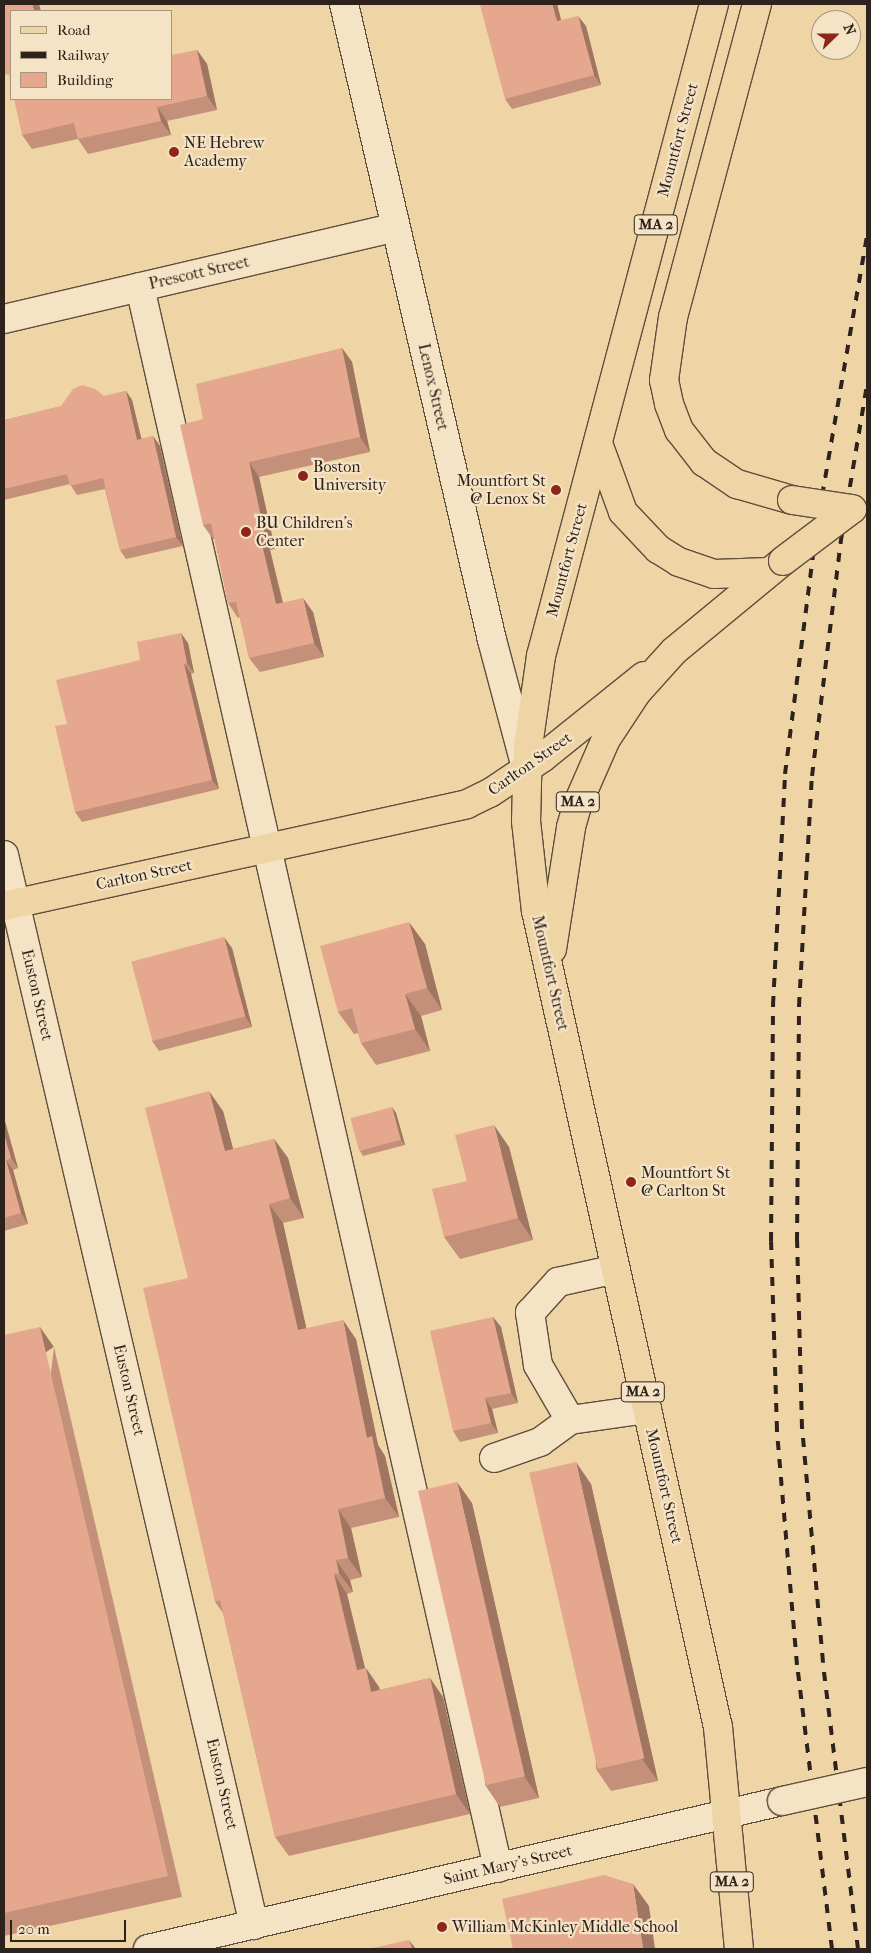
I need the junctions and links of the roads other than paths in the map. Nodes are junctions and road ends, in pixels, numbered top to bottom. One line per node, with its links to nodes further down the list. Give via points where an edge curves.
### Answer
1 (344, 4): 4 (street, Lenox Street)
2 (714, 4): 7 (main road, Mountfort Street / MA 2)
3 (757, 4): 8 (main road, bridge, via 673,317 664,380 679,430 708,466 737,484 792,500)
4 (395, 227): 5 (street, Prescott Street); 11 (street, Lenox Street, via 493,644)
5 (140, 287): 6 (street, Prescott Street); 12 (street)
6 (4, 319)
7 (599, 446): 9 (main road, via 623,512 658,549 680,562 714,574); 11 (main road, Mountfort Street / MA 2, via 541,656)
8 (860, 505): 9 (main road, Carlton Street / MA 2, bridge)
9 (776, 566): 10 (main road, Carlton Street / MA 2)
10 (668, 657): 11 (main road, Carlton Street); 15 (main road, MA 2, via 626,706 600,751 578,803 564,854)
11 (526, 769): 12 (main road, Carlton Street, via 467,804); 15 (main road, Mountfort Street / MA 2, via 530,873)
12 (268, 848): 14 (main road, Carlton Street); 22 (street)
13 (4, 854): 14 (street, Euston Street)
14 (10, 905): 23 (street, Euston Street)
15 (549, 971): 16 (main road, Mountfort Street / MA 2)
16 (616, 1269): 17 (main road, Mountfort Street / MA 2); 18 (street, via 558,1282 530,1313 538,1365)
17 (647, 1409): 18 (street); 21 (main road, Mountfort Street / MA 2, via 718,1727)
18 (570, 1420): 19 (street, via 540,1442)
19 (494, 1458)
20 (867, 1782): 21 (street, Saint Mary's Street, bridge)
21 (725, 1814): 22 (street, Saint Mary's Street); 25 (main road, Mountfort Street / MA 2)
22 (498, 1868): 23 (street, Saint Mary's Street)
23 (254, 1925): 24 (street, Saint Mary's Street)
24 (148, 1949)
25 (740, 1949)

